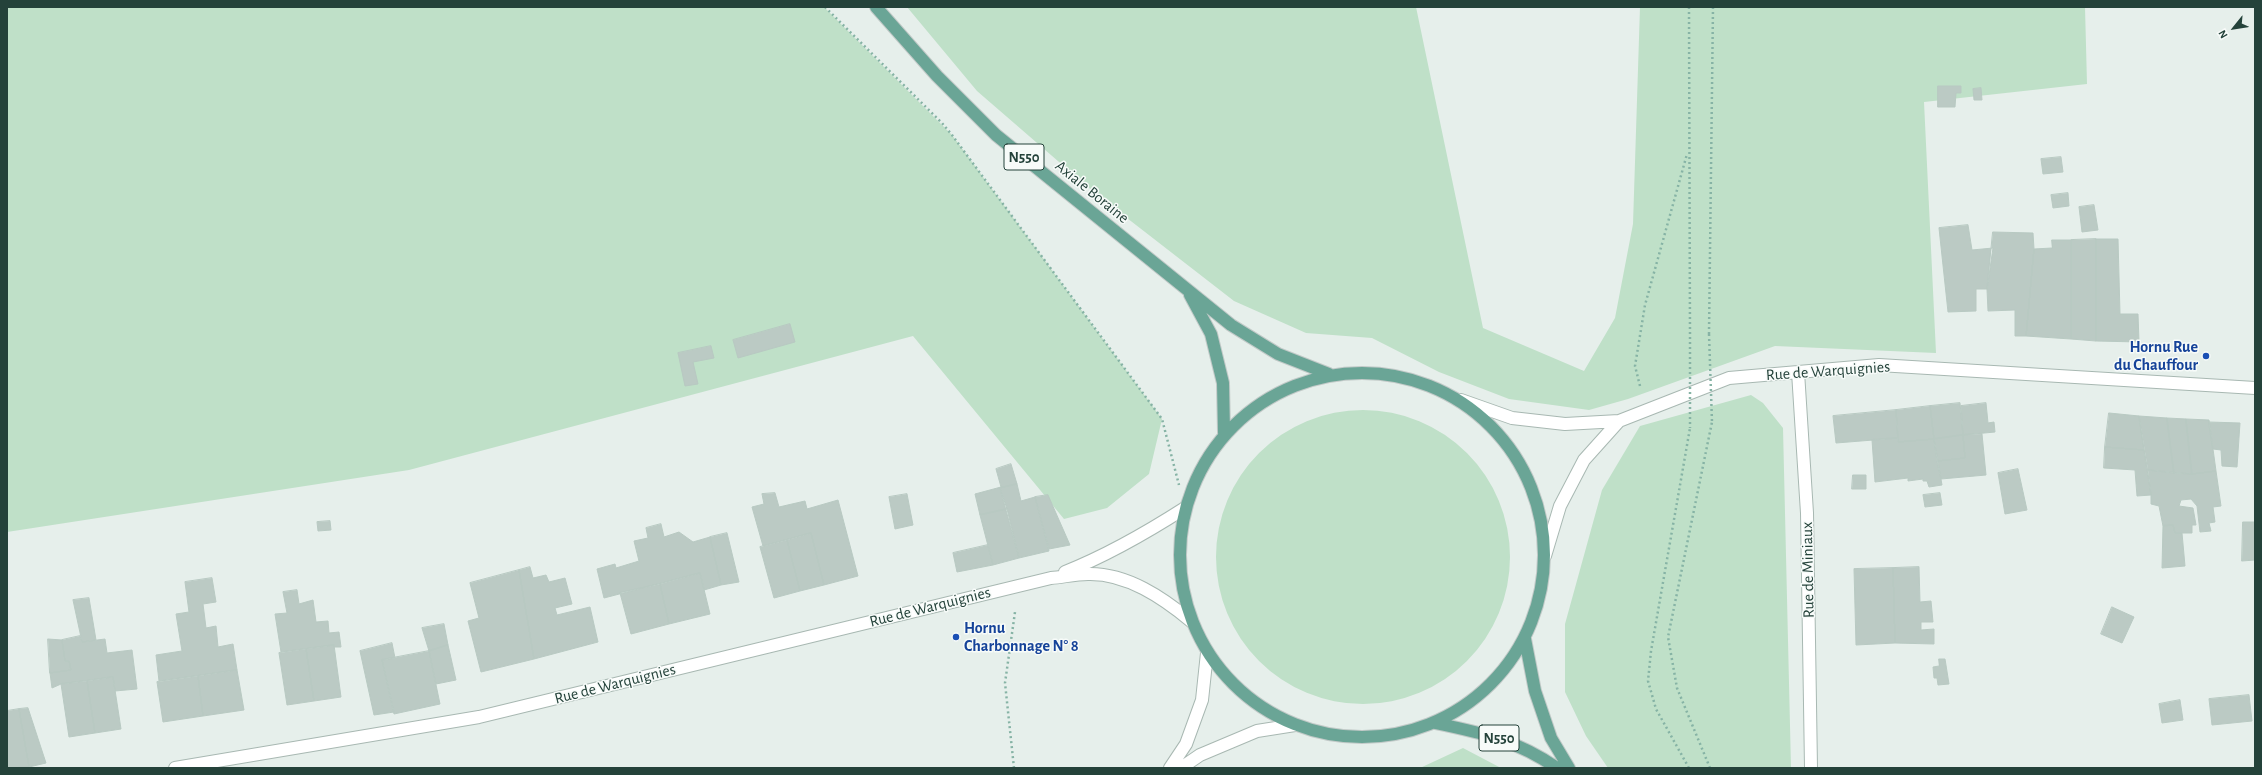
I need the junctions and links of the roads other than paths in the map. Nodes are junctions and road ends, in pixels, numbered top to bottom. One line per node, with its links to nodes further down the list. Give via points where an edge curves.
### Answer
1 (876, 7): 2 (main road, Axiale Boraine / N550, via 937,76 996,135)
2 (1188, 290): 4 (main road, via 1230,325 1278,354); 8 (main road, Axiale Boraine / N550, via 1211,334 1223,383)
3 (1798, 372): 5 (street, Rue de Warquignies, via 1879,365); 7 (street, Rue de Warquignies, via 1729,378); 22 (street, Rue de Miniaux, via 1807,513)
4 (1329, 374): 6 (main road, via 1377,372 1420,381); 8 (main road, via 1290,386 1254,406)
5 (2255, 388)
6 (1461, 400): 7 (street, Rue de Warquignies, via 1519,418 1565,424); 10 (main road, via 1506,442 1536,496)
7 (1619, 421): 10 (street, via 1584,460 1560,506)
8 (1224, 433): 9 (main road, via 1200,468)
9 (1185, 508): 11 (street, via 1142,536 1098,559); 12 (main road, via 1179,565)
10 (1546, 556): 13 (main road, via 1540,599)
11 (1051, 578): 12 (street, via 1089,574 1126,580 1161,597); 17 (street, Rue de Warquignies, via 479,717)
12 (1191, 621): 14 (main road)
13 (1525, 639): 15 (main road, via 1509,666 1487,689 1462,708); 21 (main road, via 1535,691 1551,738)
14 (1207, 653): 16 (main road, via 1245,696); 18 (street, via 1202,700 1186,744)
15 (1435, 723): 16 (main road, via 1401,734 1365,738 1330,735); 20 (main road, N550, via 1487,733 1534,753)
16 (1295, 725): 19 (street, via 1257,731 1200,755)
17 (175, 768)
18 (1170, 768)
19 (1181, 768)
20 (1557, 768)
21 (1569, 768)
22 (1811, 768)

